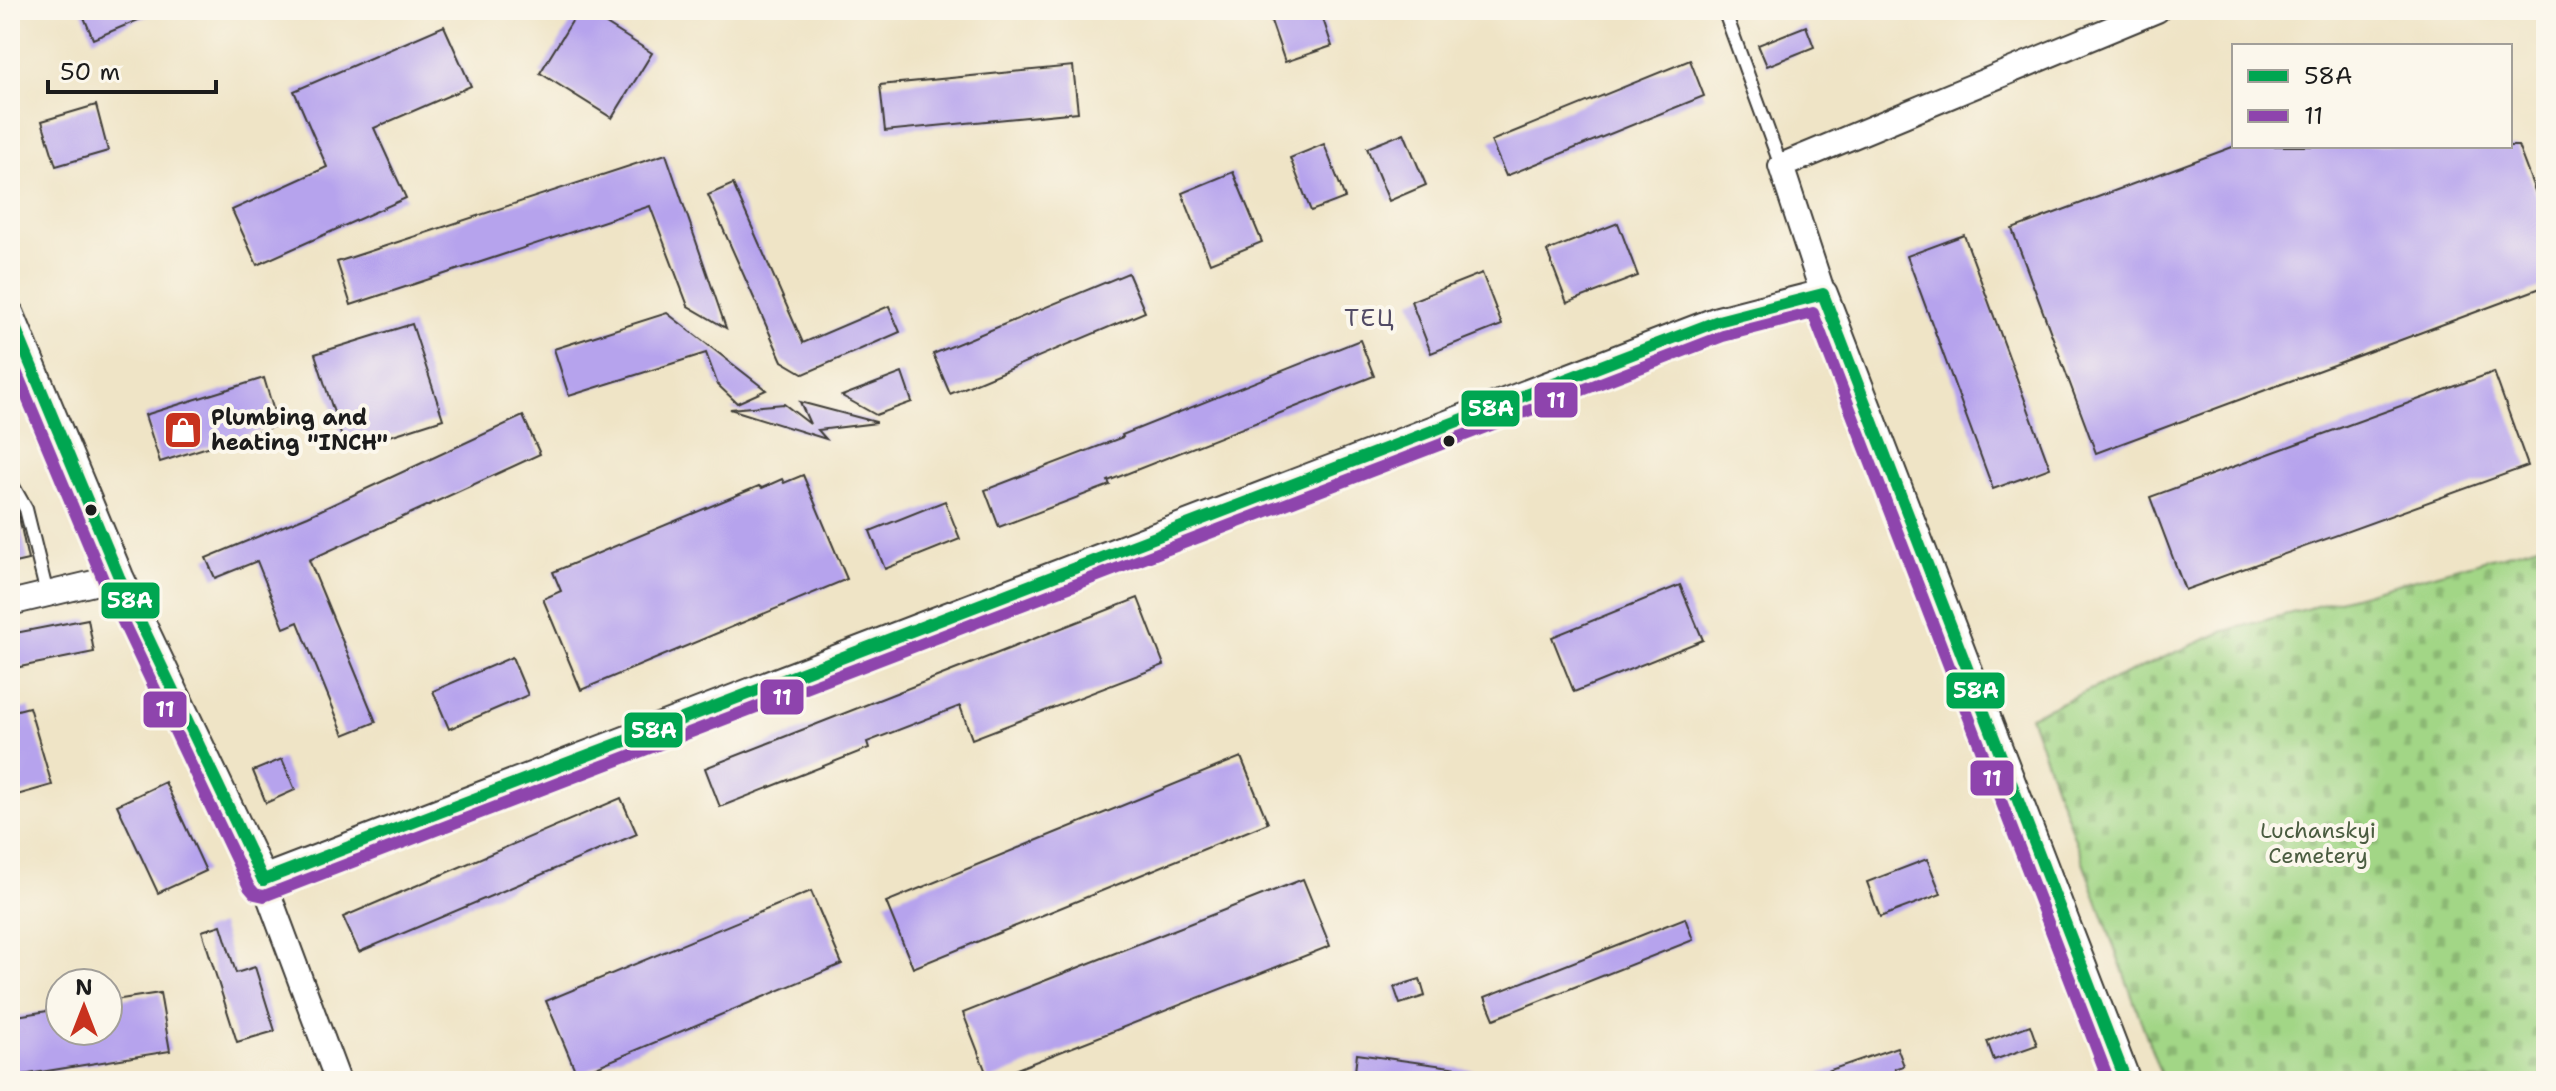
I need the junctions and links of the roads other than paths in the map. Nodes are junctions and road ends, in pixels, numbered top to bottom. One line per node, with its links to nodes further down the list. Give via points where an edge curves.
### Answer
1 (1724, 10): 3 (lane)
2 (2157, 10): 3 (street)
3 (1781, 166): 4 (street)
4 (1823, 294): 10 (street, via 1718,321); 12 (street)
5 (10, 315): 7 (street)
6 (10, 481): 8 (lane, via 26,509)
7 (119, 577): 8 (street); 10 (street)
8 (47, 594): 9 (street)
9 (10, 603)
10 (263, 880): 11 (street)
11 (338, 1081)
12 (2126, 1081)

